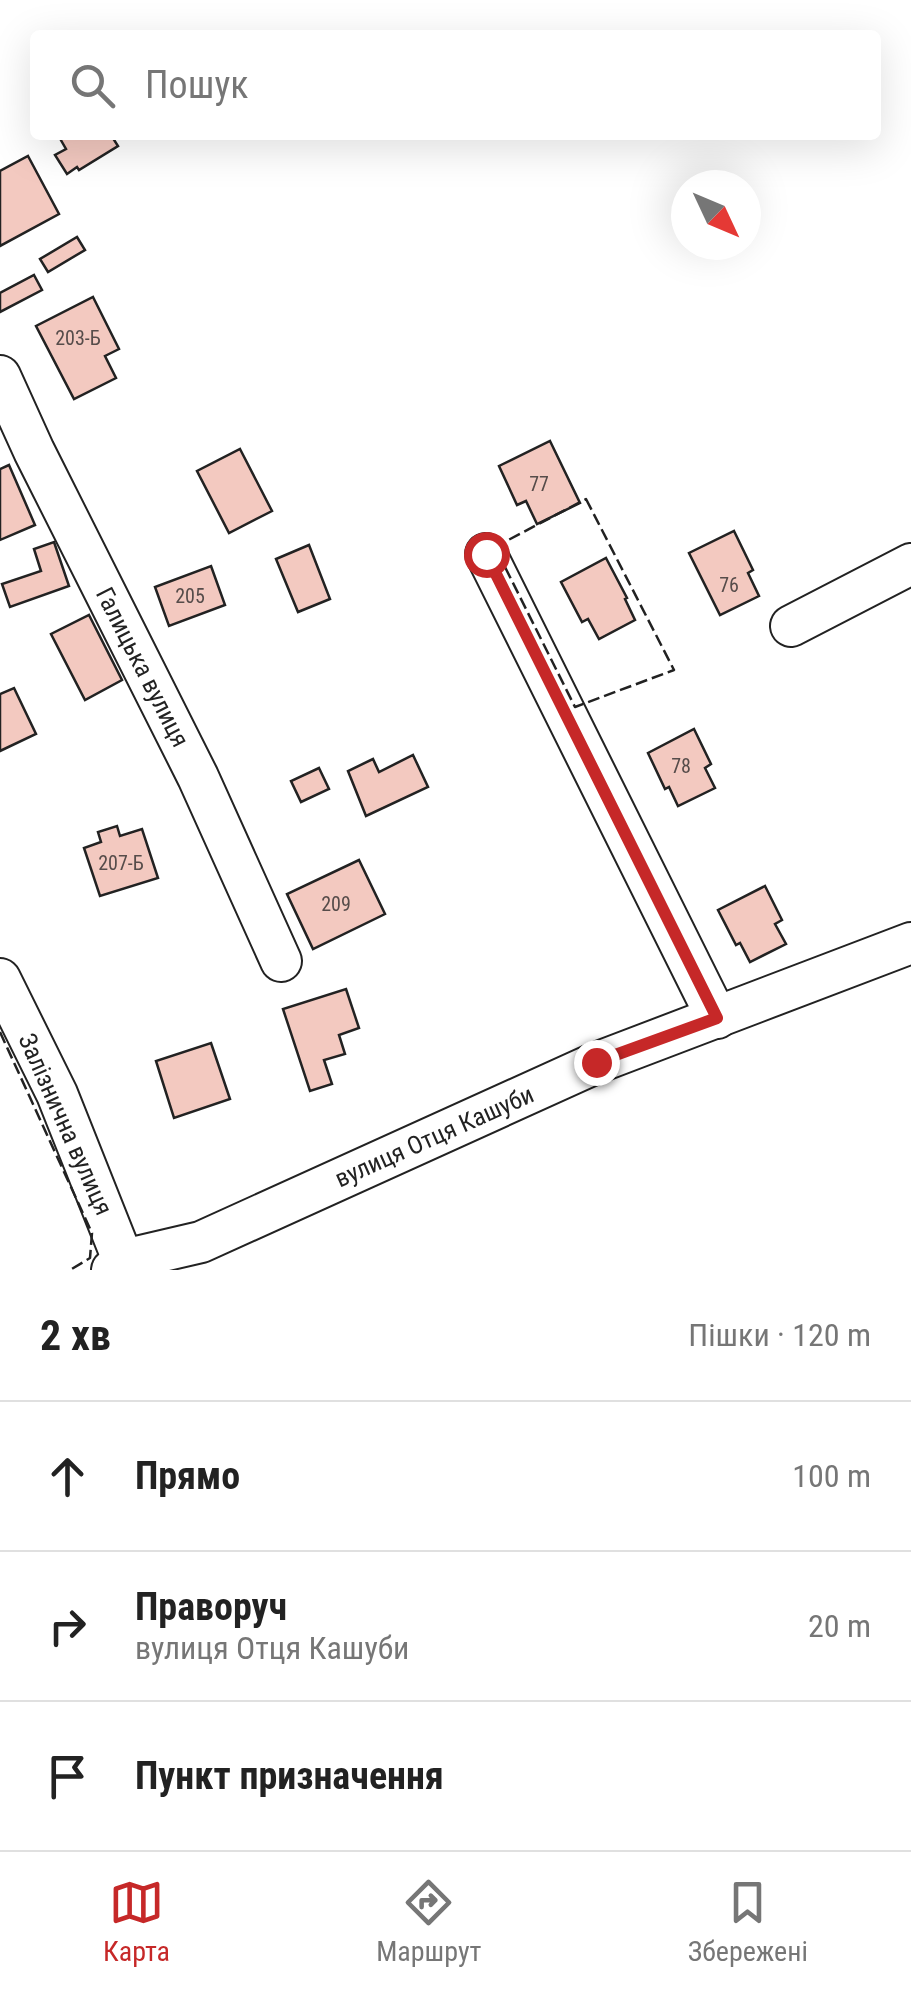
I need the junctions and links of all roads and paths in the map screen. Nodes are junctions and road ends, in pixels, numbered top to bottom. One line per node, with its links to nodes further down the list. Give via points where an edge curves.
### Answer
1 (0, 376): 6 (street, Галицька вулиця, via 198,777)
2 (486, 554): 8 (street)
3 (911, 564): 4 (street)
4 (791, 626)
5 (911, 943): 8 (street, вулиця Отця Кашуби)
6 (281, 962)
7 (0, 980): 9 (street, Залізнична вулиця, via 58,1094)
8 (717, 1018): 9 (street, вулиця Отця Кашуби, via 596,1062 202,1242)
9 (121, 1267)

